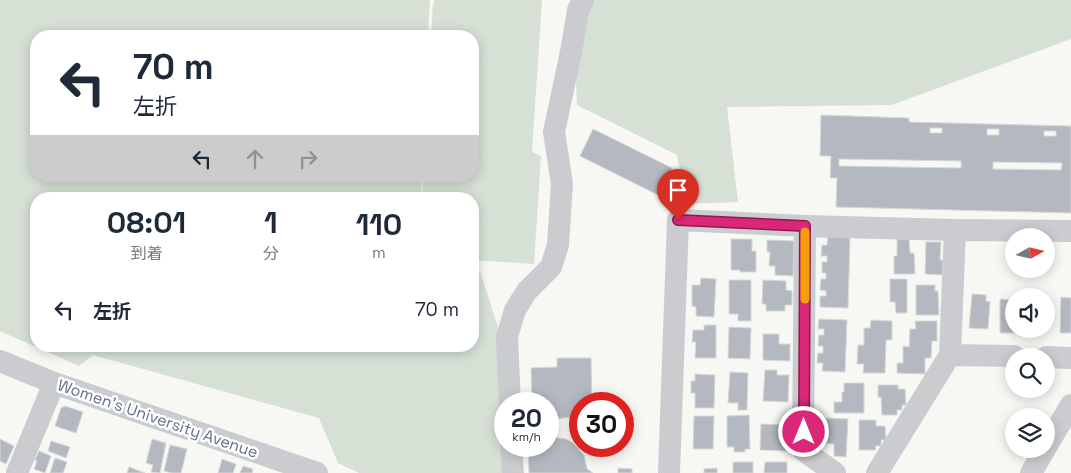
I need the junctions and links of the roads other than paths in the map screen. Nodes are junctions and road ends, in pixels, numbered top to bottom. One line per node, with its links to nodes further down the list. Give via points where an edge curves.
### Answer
1 (583, 0): 11 (street, via 578,10 554,132 562,184 558,245 551,267 527,291 515,310 507,337)
2 (805, 226): 3 (street); 19 (street, via 678,220); 20 (street, via 803,450)
3 (955, 230): 4 (street); 5 (street)
4 (1071, 231)
5 (950, 355): 6 (street); 21 (street)
6 (1005, 356)
7 (1055, 357): 8 (street)
8 (1071, 358)
9 (0, 361): 10 (street, Women's University Avenue)
10 (54, 383): 16 (street); 17 (street, Women's University Avenue)
11 (509, 392)
12 (1071, 405): 13 (street)
13 (1055, 433)
14 (511, 457): 18 (street)
15 (1040, 458): 22 (street)
16 (17, 473)
17 (317, 473)
18 (512, 473)
19 (669, 473)
20 (836, 473)
21 (877, 473)
22 (1031, 473)

